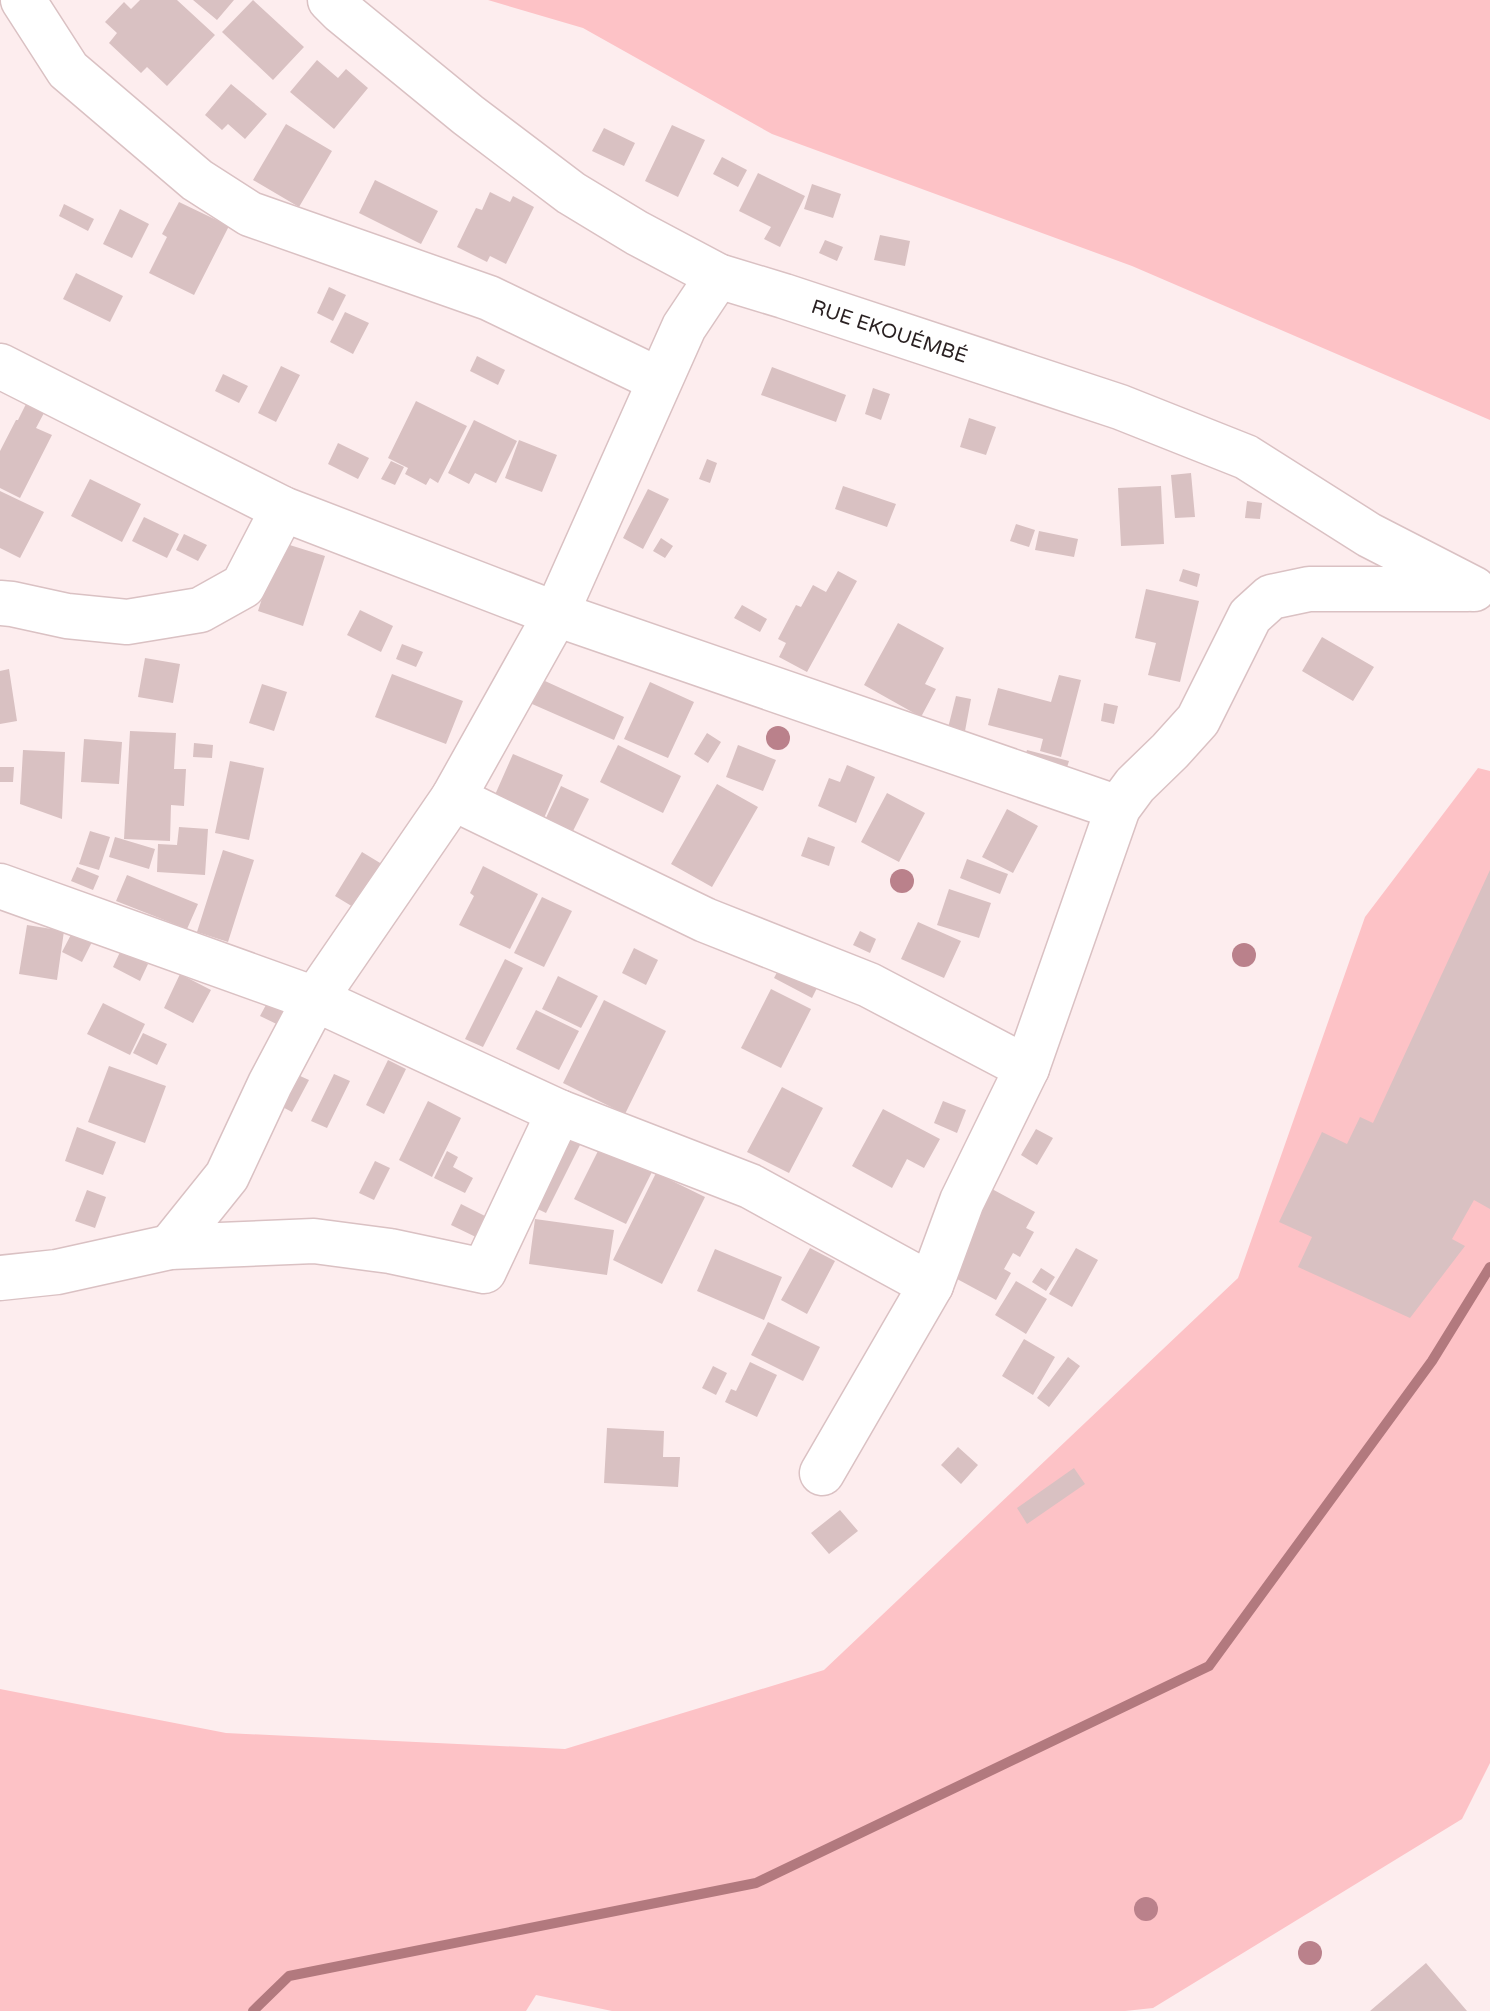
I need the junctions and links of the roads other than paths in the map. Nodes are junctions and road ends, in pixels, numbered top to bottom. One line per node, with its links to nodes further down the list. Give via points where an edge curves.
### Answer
1 (23, 0): 5 (street, via 68,70 197,180 250,214 489,298)
2 (330, 0): 3 (street, RUE EKOUÉMBÉ, via 571,193)
3 (718, 276): 5 (street, via 684,327); 7 (street, RUE EKOUÉMBÉ, via 1106,402 1246,457 1369,535)
4 (0, 366): 6 (street)
5 (659, 380): 9 (street)
6 (283, 509): 8 (street, via 243,586 200,610 127,622); 9 (street)
7 (1482, 589): 11 (street, via 1309,589 1271,597 1250,616 1198,720)
8 (0, 603)
9 (556, 614): 10 (street); 11 (street)
10 (453, 798): 13 (street); 14 (street, via 705,920 869,985)
11 (1118, 808): 14 (street)
12 (0, 886): 13 (street)
13 (315, 999): 15 (street); 16 (street, via 227,1176)
14 (1027, 1068): 18 (street, via 962,1201)
15 (559, 1112): 16 (street, via 484,1271 314,1241); 18 (street, via 750,1186)
16 (170, 1247): 17 (street, via 57,1272)
17 (0, 1278)
18 (931, 1285): 19 (street)
19 (822, 1473)

